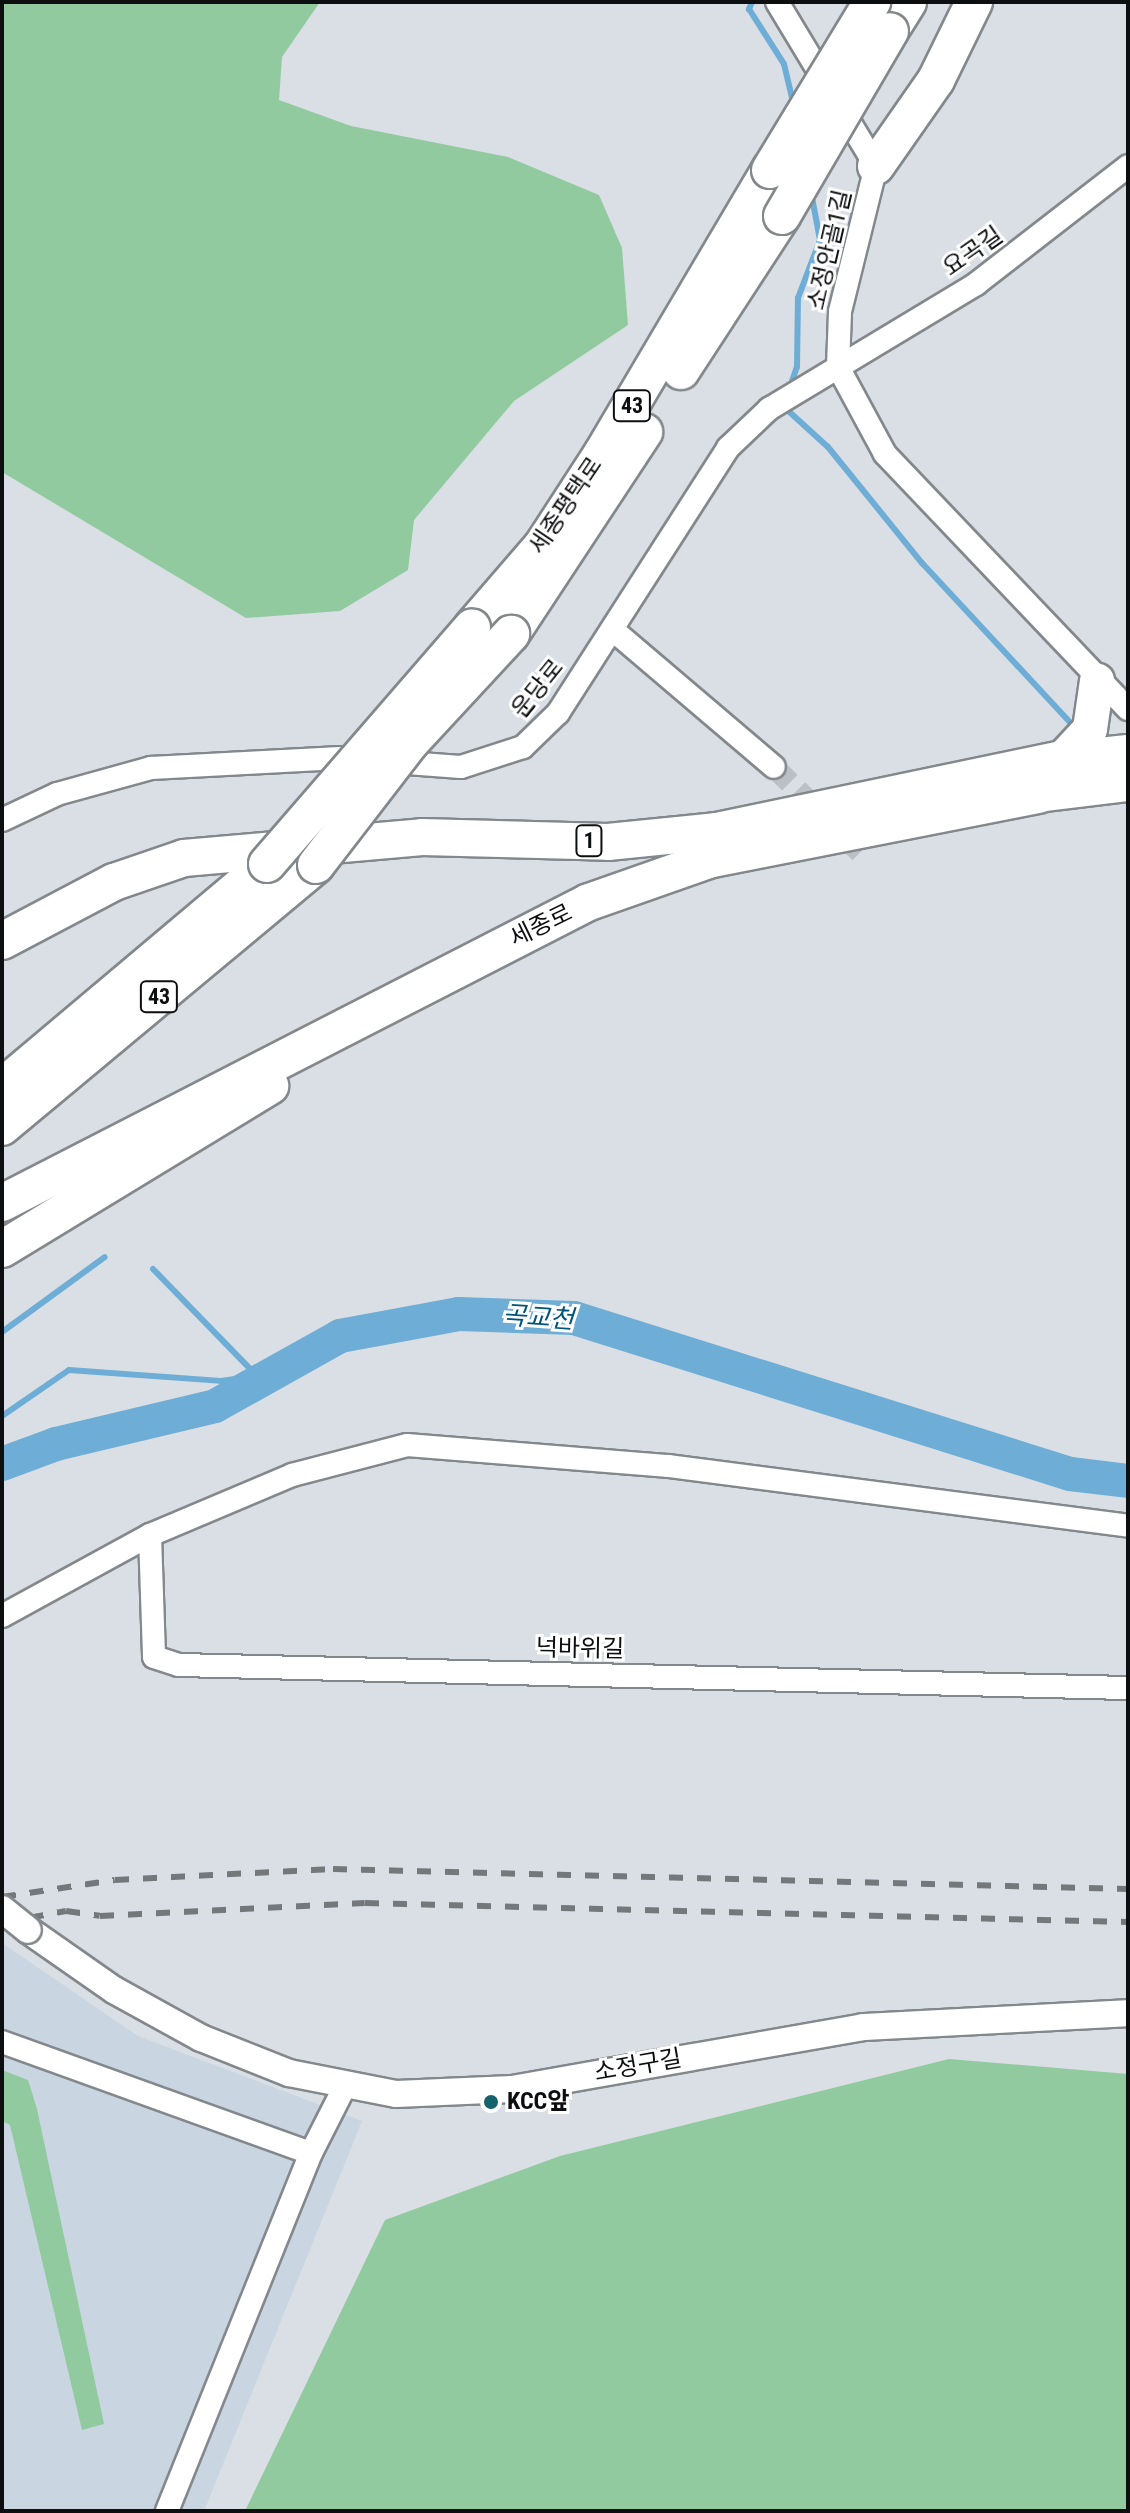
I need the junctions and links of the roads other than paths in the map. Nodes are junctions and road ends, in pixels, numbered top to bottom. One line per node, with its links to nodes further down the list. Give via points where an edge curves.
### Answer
1 (777, 2): 4 (street, 소정안골1길)
2 (974, 2): 4 (highway, via 936,80)
3 (890, 12): 20 (highway, 세종평택로 / 43, bridge, via 770,170 577,492 472,627 267,864); 21 (highway, 세종평택로 / 43, bridge, via 782,216 511,634 410,743 316,865)
4 (876, 166): 6 (street, 소정안골1길, via 840,312)
5 (1128, 166): 6 (street, 요곡길, via 976,284)
6 (838, 367): 7 (street, 운당로, via 769,409 728,448); 8 (street, via 885,454)
7 (613, 630): 12 (street); 15 (street, 운당로, via 558,713 523,747 461,767 310,758 151,768 57,794)
8 (1097, 681): 9 (street); 11 (main road, via 1090,729)
9 (1128, 709)
10 (1128, 752): 11 (main road, 1)
11 (1062, 759): 16 (highway, 1, via 717,831 608,842 422,837 261,846 184,858)
12 (774, 767)
13 (1128, 784): 14 (main road, 세종로)
14 (1038, 795): 19 (highway, 세종로, via 712,859 589,902)
15 (2, 820)
16 (114, 882): 17 (highway); 18 (highway, 1)
17 (2, 923)
18 (2, 941)
19 (449, 971): 22 (highway, 세종로); 23 (highway, via 153,1162)
20 (2, 1087)
21 (2, 1127)
22 (2, 1203)
23 (2, 1249)
24 (1128, 1526): 25 (street, via 669,1466 407,1445 292,1475)
25 (150, 1535): 26 (street); 27 (street, 넉바위길, via 154,1657 179,1665)
26 (2, 1616)
27 (1128, 1688)
28 (2, 1909): 31 (street, 소정구길, bridge, via 114,1990 201,2038)
29 (1128, 2013): 31 (street, 소정구길, via 863,2027 512,2089)
30 (2, 2042): 32 (street)
31 (344, 2088): 32 (street)
32 (311, 2153): 33 (street)
33 (167, 2511)

